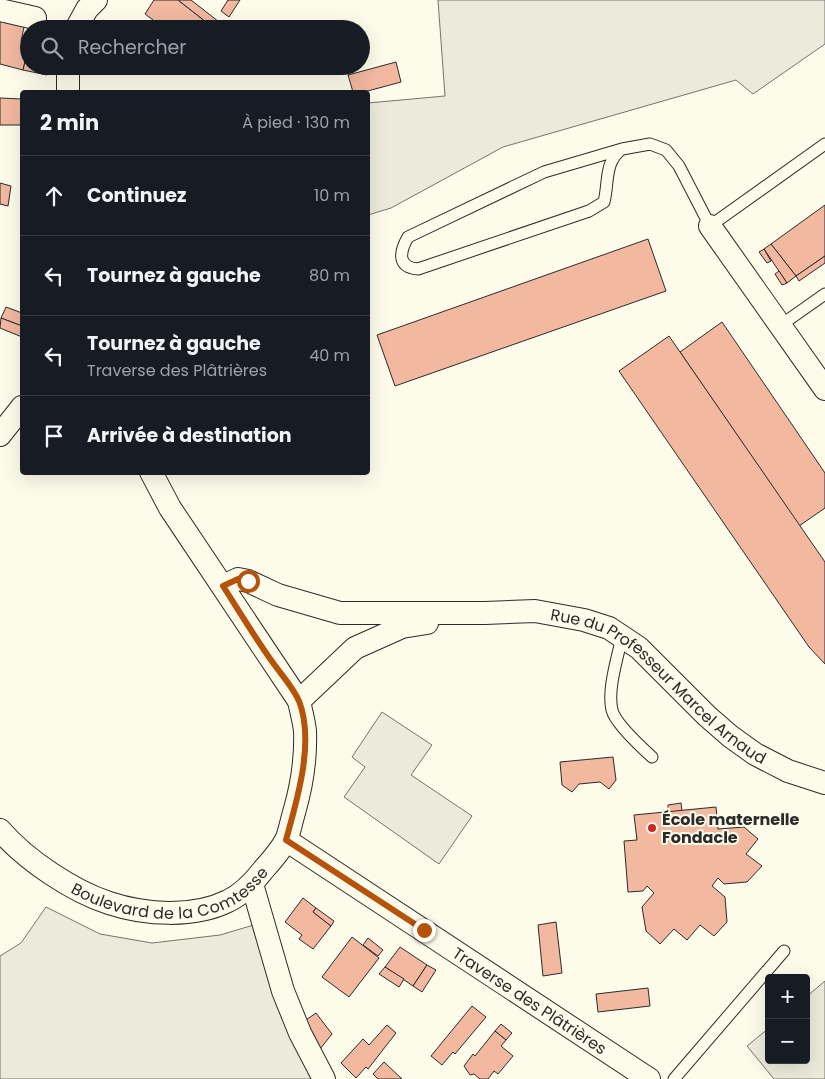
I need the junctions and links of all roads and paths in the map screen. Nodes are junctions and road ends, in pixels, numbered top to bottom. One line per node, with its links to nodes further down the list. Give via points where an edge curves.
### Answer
1 (96, 0): 4 (street)
2 (0, 10): 3 (street)
3 (35, 18)
4 (81, 20)
5 (68, 75): 6 (street)
6 (68, 90)
7 (825, 144): 9 (lane)
8 (622, 149): 8 (lane, via 544,172 408,237 401,251 403,262 418,269 589,211 604,202 609,163); 9 (lane, via 650,144 666,150 679,166)
9 (710, 226): 11 (street)
10 (825, 294): 11 (lane)
11 (781, 325): 12 (street)
12 (822, 376)
13 (20, 411): 14 (street)
14 (0, 436)
15 (153, 475): 16 (street, Boulevard de la Comtesse, via 170,508)
16 (223, 586): 17 (street, Rue du Professeur Marcel Arnaud, via 238,579 248,581 340,613); 19 (street, Boulevard de la Comtesse)
17 (485, 613): 18 (street, Rue du Professeur Marcel Arnaud, via 535,611 584,620); 19 (street, Rue du Professeur Marcel Arnaud, via 402,627 355,648)
18 (622, 636): 20 (lane, via 611,693 612,711); 21 (street, Rue du Professeur Marcel Arnaud, via 639,648 730,736 788,771)
19 (299, 701): 23 (street, Boulevard de la Comtesse, via 305,729 304,758 300,789)
20 (652, 758)
21 (825, 783)
22 (0, 830): 24 (street, Boulevard de la Comtesse, via 44,868 80,891 110,904 141,911 174,913 208,909 229,901)
23 (286, 840): 24 (street, Boulevard de la Comtesse); 27 (street, Traverse des Plâtrières)
24 (252, 884): 26 (street, via 283,991)
25 (784, 951): 28 (lane)
26 (324, 1079)
27 (649, 1079)
28 (674, 1079)

